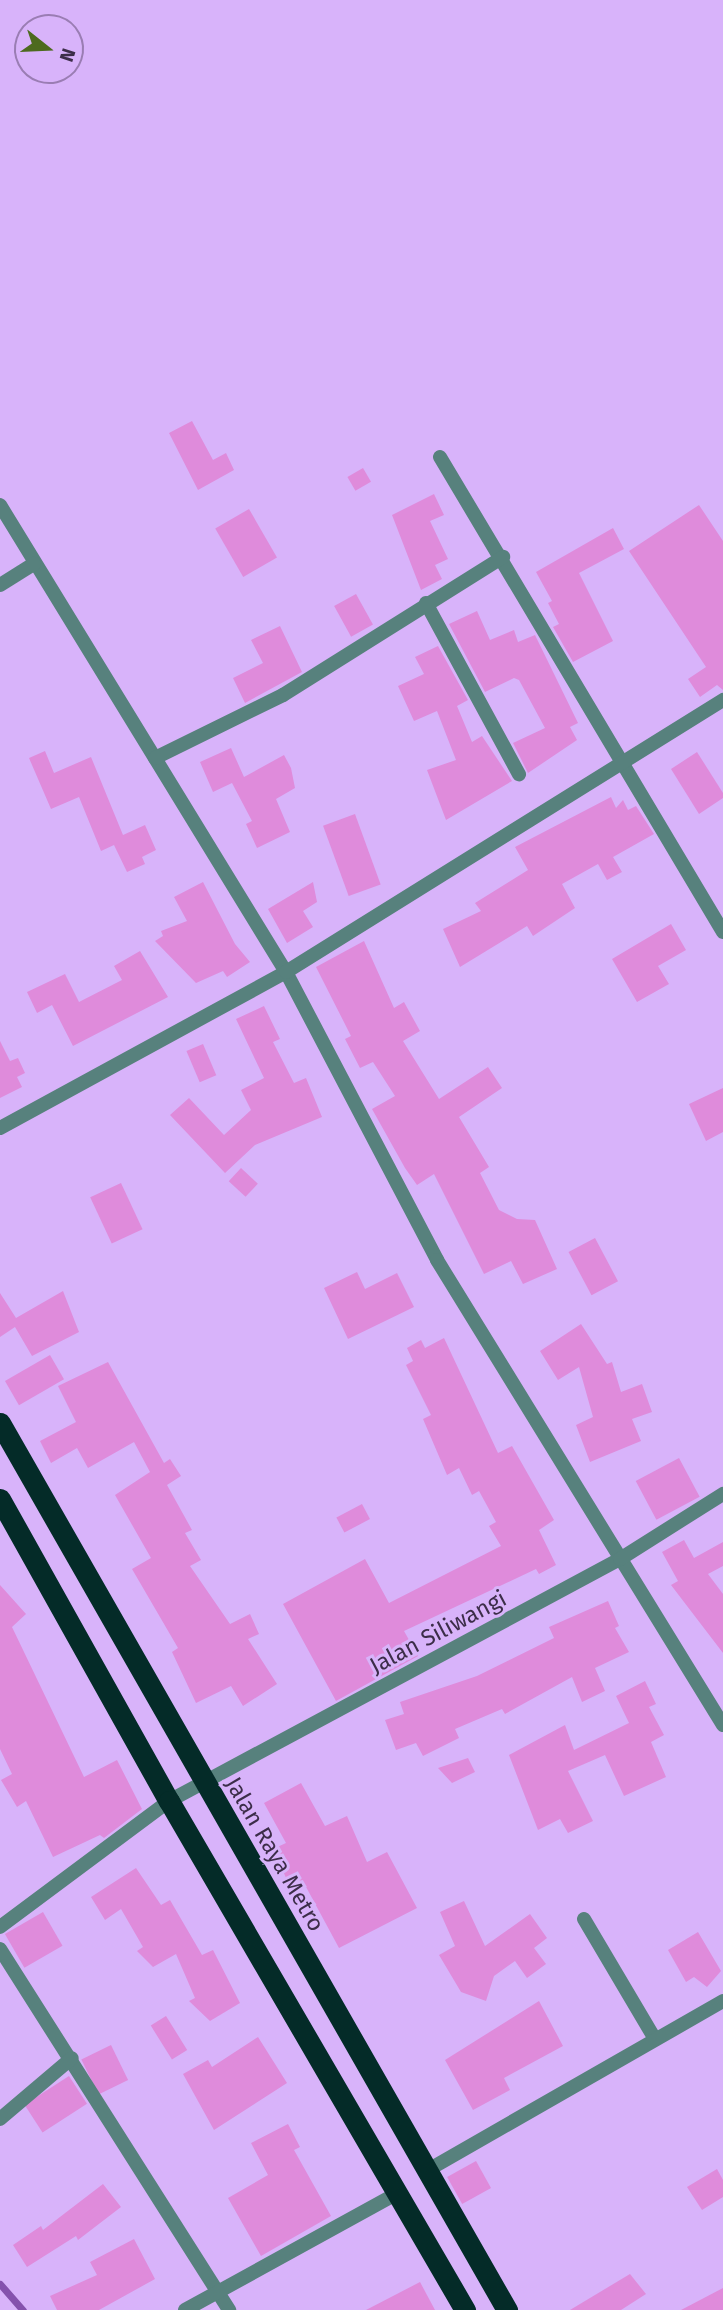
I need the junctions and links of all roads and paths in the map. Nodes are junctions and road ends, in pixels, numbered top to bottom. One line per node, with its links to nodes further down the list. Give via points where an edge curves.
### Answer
1 (440, 457): 3 (street)
2 (0, 505): 4 (street)
3 (503, 557): 6 (street); 9 (street)
4 (34, 564): 5 (street); 8 (street)
5 (0, 585)
6 (426, 603): 8 (street, via 283,695); 10 (street)
7 (723, 700): 9 (street)
8 (155, 758): 12 (street)
9 (622, 761): 11 (street); 12 (street)
10 (519, 774)
11 (723, 932)
12 (286, 972): 13 (street); 17 (street, via 437,1260)
13 (0, 1128)
14 (0, 1423): 19 (highway, Jalan Raya Metro)
15 (723, 1494): 17 (street, Jalan Siliwangi)
16 (0, 1499): 20 (highway)
17 (621, 1559): 18 (street); 19 (street, Jalan Siliwangi)
18 (723, 1725)
19 (203, 1782): 20 (street, Jalan Siliwangi); 28 (highway, Jalan Raya Metro)
20 (169, 1801): 22 (street, Jalan Siliwangi); 29 (highway)
21 (584, 1919): 25 (street)
22 (0, 1927)
23 (0, 1949): 26 (street)
24 (723, 2001): 25 (street)
25 (655, 2039): 28 (street)
26 (72, 2058): 27 (street); 30 (street)
27 (0, 2119)
28 (428, 2170): 34 (highway, Jalan Raya Metro)
29 (398, 2193): 30 (street); 33 (highway)
30 (220, 2293): 31 (street); 32 (street)
31 (185, 2310)
32 (229, 2310)
33 (465, 2310)
34 (507, 2310)

